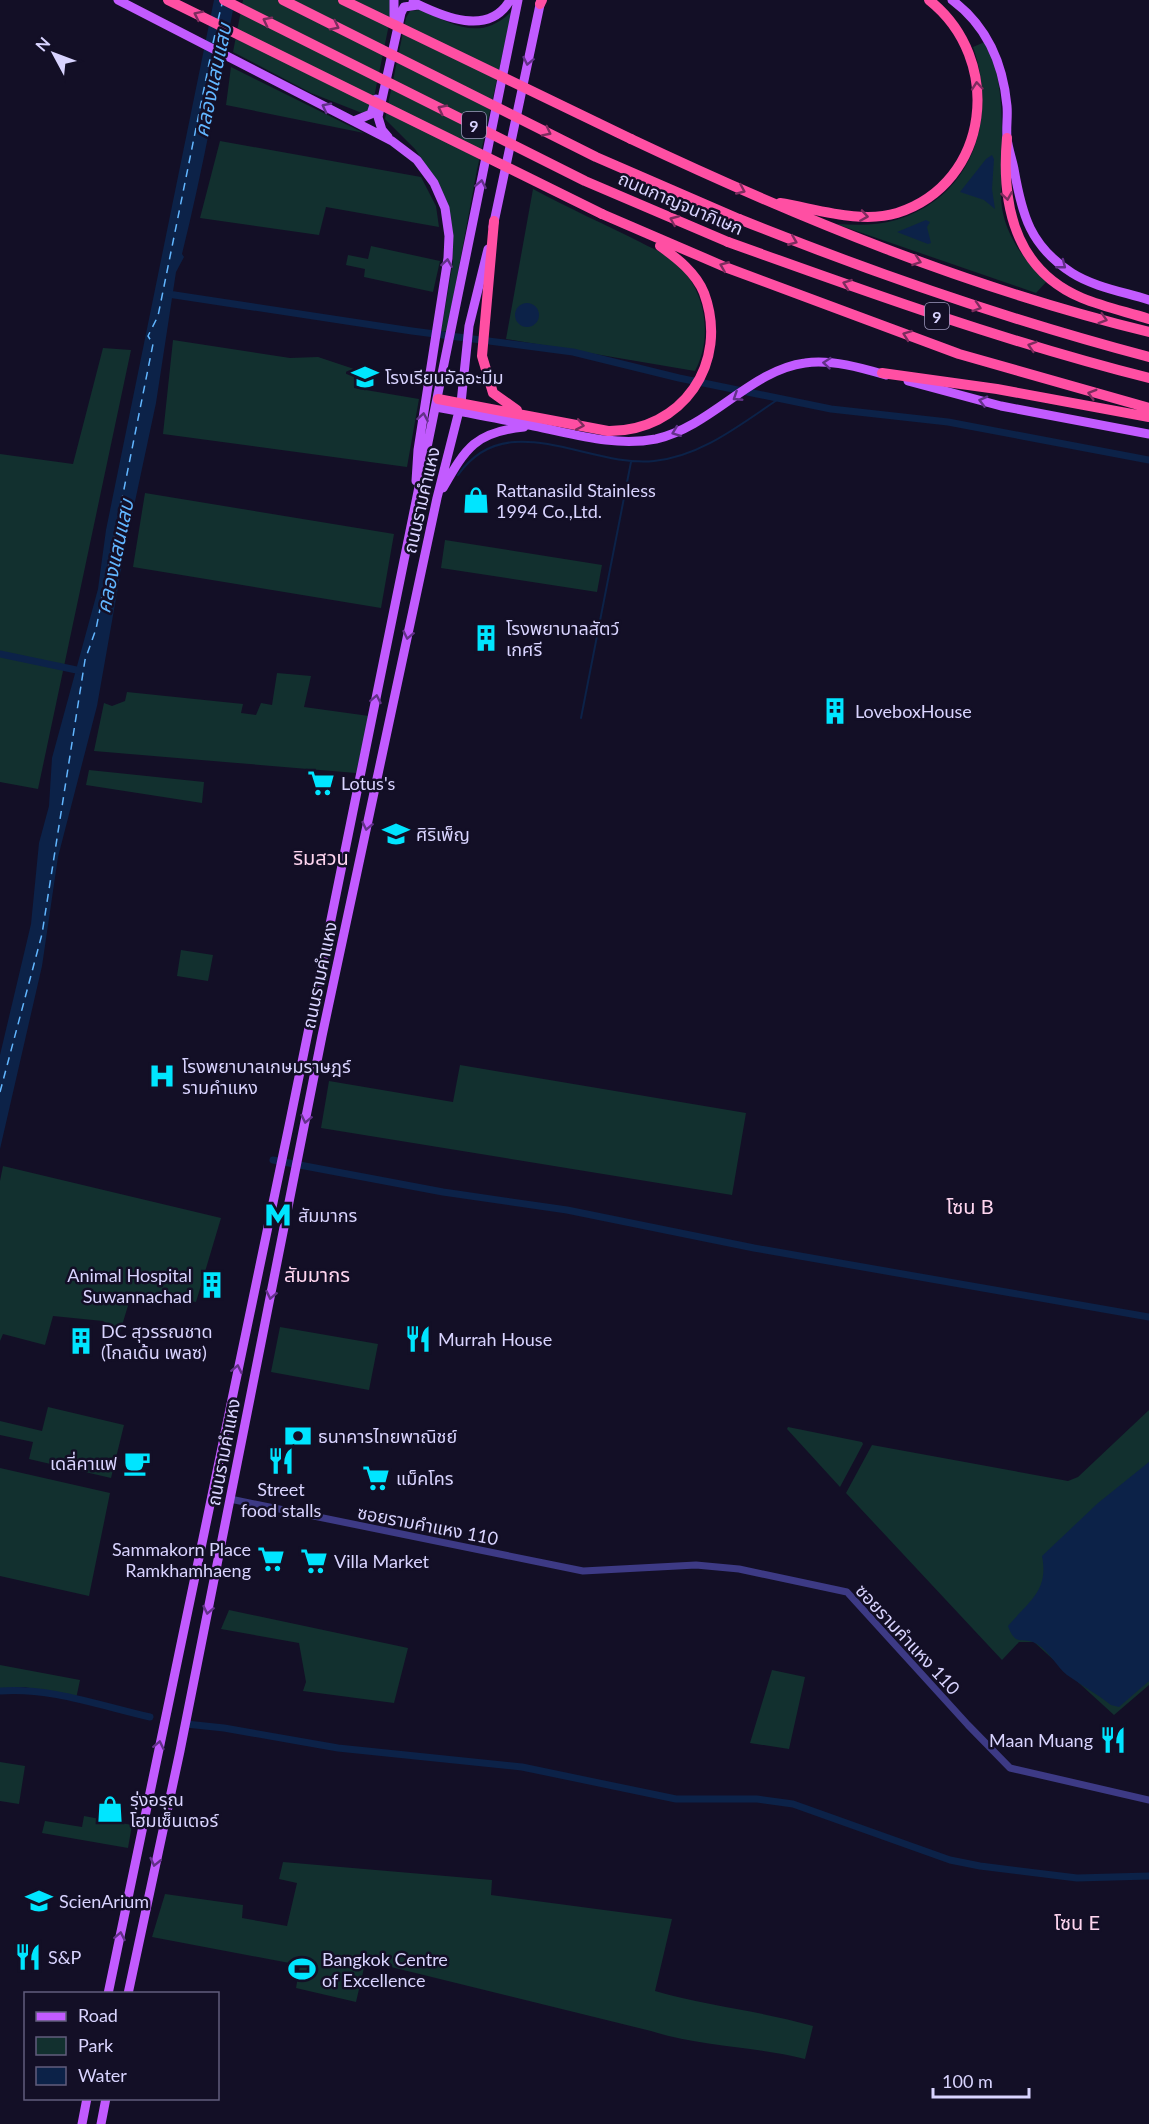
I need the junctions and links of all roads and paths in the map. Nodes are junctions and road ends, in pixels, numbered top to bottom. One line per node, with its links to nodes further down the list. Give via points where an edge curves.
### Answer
1 (118, 0): 14 (main road, one-way to 1)
2 (168, 0): 19 (highway, one-way to 2, bridge)
3 (224, 0): 25 (highway, ถนนกาญจนาภิเษก / 9, one-way to 3, bridge, via 1080,361 947,319 728,242 585,181)
4 (283, 0): 23 (highway, ถนนกาญจนาภิเษก / 9, one-way to 23, bridge, via 596,157 739,219 922,289)
5 (343, 0): 17 (highway, one-way to 17, bridge)
6 (394, 0): 14 (main road, via 396,11 374,108)
7 (409, 0): 13 (main road)
8 (510, 0): 13 (main road, via 497,16 469,22)
9 (518, 0): 26 (main road, ถนนรามคำแหง, one-way to 9)
10 (929, 0): 17 (highway, one-way to 10, via 875,218 911,207 952,173 965,154 974,129 976,75 963,37)
11 (952, 0): 15 (main road, via 977,24 996,54 1007,107)
12 (541, 1): 18 (main road, ถนนรามคำแหง, one-way to 18)
13 (418, 5): 16 (main road, via 404,7 400,13 378,117 382,130)
14 (354, 121): 16 (main road)
15 (1007, 138): 20 (main road, one-way to 20, via 1017,196 1040,246 1078,277); 21 (highway, one-way to 21, via 1004,170 1011,217 1036,265 1060,286 1083,298)
16 (392, 141): 33 (main road, one-way to 16, via 416,464 450,247 445,208 427,173)
17 (765, 201): 22 (highway, one-way to 22, via 831,230 963,277)
18 (494, 221): 27 (main road, ถนนรามคำแหง, via 465,352); 29 (highway, via 482,356 493,393)
19 (643, 234): 28 (highway, one-way to 19, via 959,354); 29 (highway, one-way to 19, via 623,431 658,421 685,400 695,386 708,359 711,333 703,292 684,265)
20 (1149, 300)
21 (1149, 319)
22 (1149, 332)
23 (1149, 357)
24 (882, 374): 30 (highway, via 997,389); 31 (main road, one-way to 31, via 807,362 773,373 702,420 657,438 616,441); 32 (main road, one-way to 24, via 1001,406)
25 (1149, 378)
26 (437, 403): 27 (highway); 33 (main road, ถนนรามคำแหง)
27 (460, 407): 29 (highway); 31 (main road); 34 (main road, ถนนรามคำแหง)
28 (1149, 408)
29 (523, 414)
30 (1149, 417)
31 (536, 426): 34 (main road, via 494,432 470,446)
32 (1149, 434)
33 (416, 496): 35 (main road, ถนนรามคำแหง)
34 (437, 498): 36 (main road, ถนนรามคำแหง)
35 (398, 594): 36 (main road); 37 (main road, ถนนรามคำแหง, one-way to 35)
36 (416, 598): 38 (main road, ถนนรามคำแหง, one-way to 38)
37 (371, 724): 38 (main road); 39 (main road, ถนนรามคำแหง, one-way to 37)
38 (387, 728): 40 (main road, ถนนรามคำแหง, one-way to 40)
39 (222, 1440): 40 (main road); 43 (main road, ถนนรามคำแหง, one-way to 39)
40 (242, 1443): 41 (main road, ถนนรามคำแหง)
41 (231, 1499): 42 (street, ซอยรามคำแหง 110, via 583,1571 696,1565 739,1569 847,1592 1010,1768); 44 (main road, ถนนรามคำแหง, one-way to 44)
42 (1149, 1800)
43 (108, 1992)
44 (128, 1992)
45 (87, 2100): 47 (main road)
46 (106, 2100): 48 (main road)
47 (82, 2124)
48 (101, 2124)

